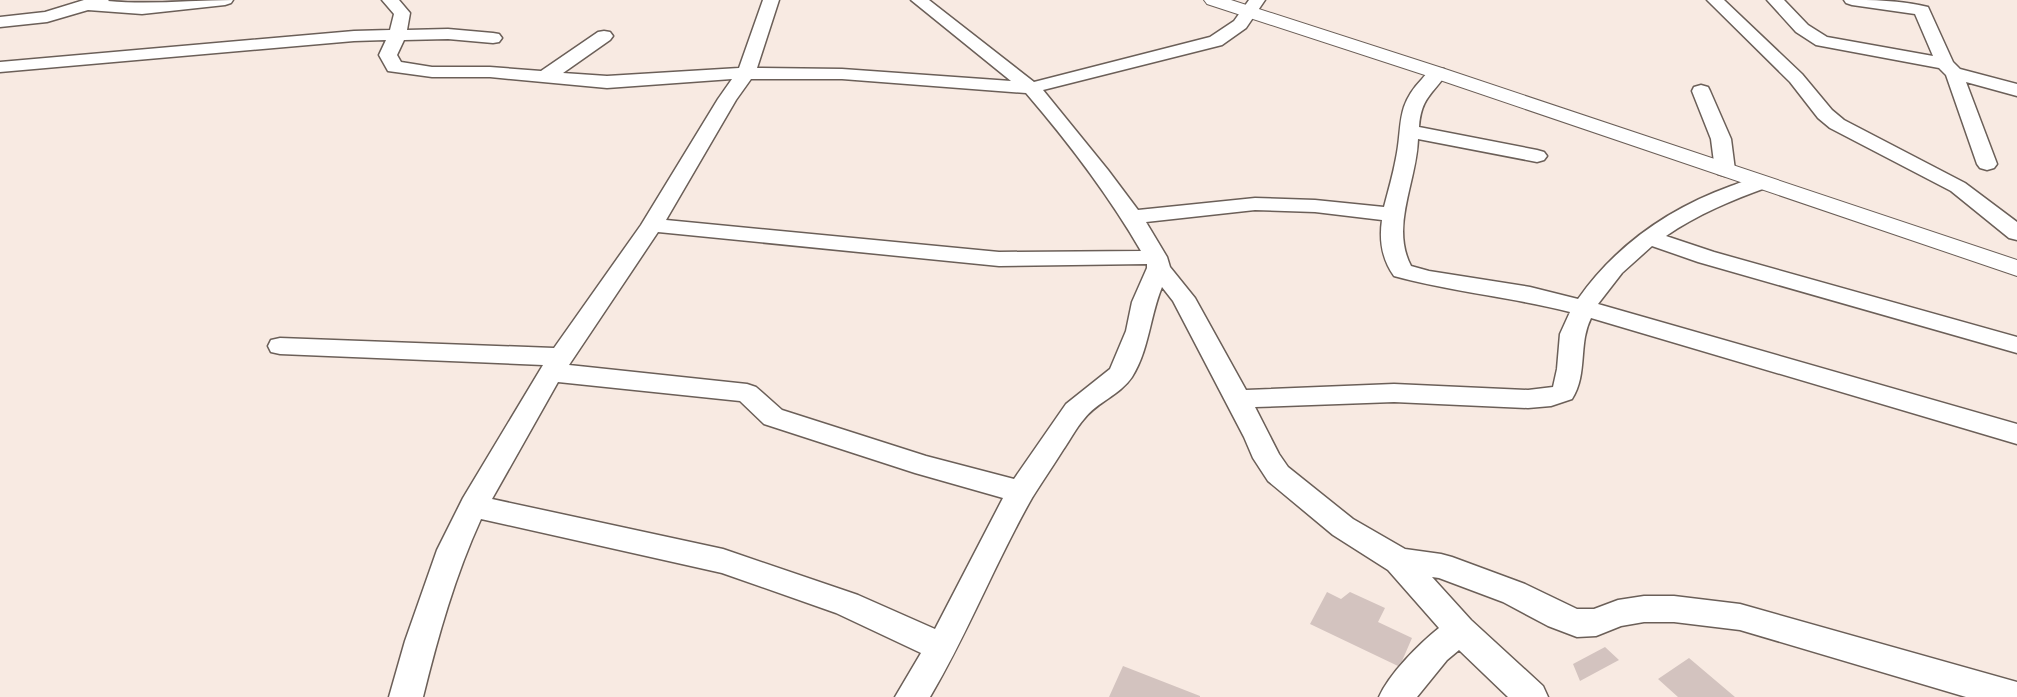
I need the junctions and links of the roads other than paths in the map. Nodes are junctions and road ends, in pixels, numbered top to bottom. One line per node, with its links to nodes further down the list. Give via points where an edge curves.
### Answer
1 (225, 0): 9 (street, via 142,8)
2 (390, 0): 14 (street, via 402,13)
3 (771, 0): 19 (street)
4 (919, 0): 22 (street)
5 (1213, 0): 10 (street)
6 (1715, 0): 33 (street, via 1796,78 1837,124 1958,187)
7 (1775, 0): 18 (street, via 1794,23 1822,41)
8 (1852, 0): 18 (street, via 1922,11)
9 (95, 3): 12 (street)
10 (1254, 6): 20 (street); 22 (street, via 1236,29 1216,41)
11 (0, 12): 12 (street)
12 (47, 17): 13 (street)
13 (0, 22)
14 (398, 34): 16 (street); 17 (street); 21 (street, via 388,55 394,67)
15 (604, 36): 21 (street)
16 (493, 38)
17 (0, 67)
18 (1949, 68): 23 (street); 27 (street)
19 (746, 73): 21 (street, via 607,82); 22 (street, via 842,74); 32 (street)
20 (1438, 73): 25 (street, via 1422,88); 28 (street)
21 (543, 78)
22 (1031, 88): 31 (street, via 1096,167)
23 (2017, 90)
24 (1701, 91): 28 (street, via 1721,139)
25 (1408, 131): 26 (street); 30 (street, via 1408,154)
26 (1537, 156)
27 (1987, 164)
28 (1725, 170): 29 (street)
29 (1761, 183): 34 (street, via 1710,202); 36 (street)
30 (1394, 215): 31 (street, via 1315,206 1255,204); 37 (street, via 1394,260 1402,271 1530,294)
31 (1132, 218): 35 (street)
32 (652, 225): 35 (street, via 999,259); 40 (street)
33 (2017, 233)
34 (1649, 238): 37 (street, via 1605,278); 38 (street)
35 (1157, 262): 41 (street, via 1183,298); 43 (street, via 1138,330 1122,372 1075,411)
36 (2017, 268)
37 (1584, 308): 41 (street, via 1572,334 1568,384 1563,394 1501,399 1394,393); 42 (street)
38 (2017, 345)
39 (280, 346): 40 (street)
40 (556, 364): 43 (street, via 747,393 773,417 924,466); 44 (street)
41 (1238, 400): 45 (street, via 1278,474 1343,527)
42 (2017, 434)
43 (1022, 492): 47 (street)
44 (473, 506): 47 (street, via 723,561 847,604); 48 (street, via 452,550)
45 (1399, 561): 46 (street); 52 (street, via 1441,566 1514,592 1559,617 1577,623 1596,622 1618,613 1644,609 1740,617)
46 (1460, 630): 50 (street, via 1436,650); 51 (street)
47 (942, 647): 49 (street)
48 (406, 697)
49 (912, 697)
50 (1396, 697)
51 (1531, 697)
52 (2017, 697)

